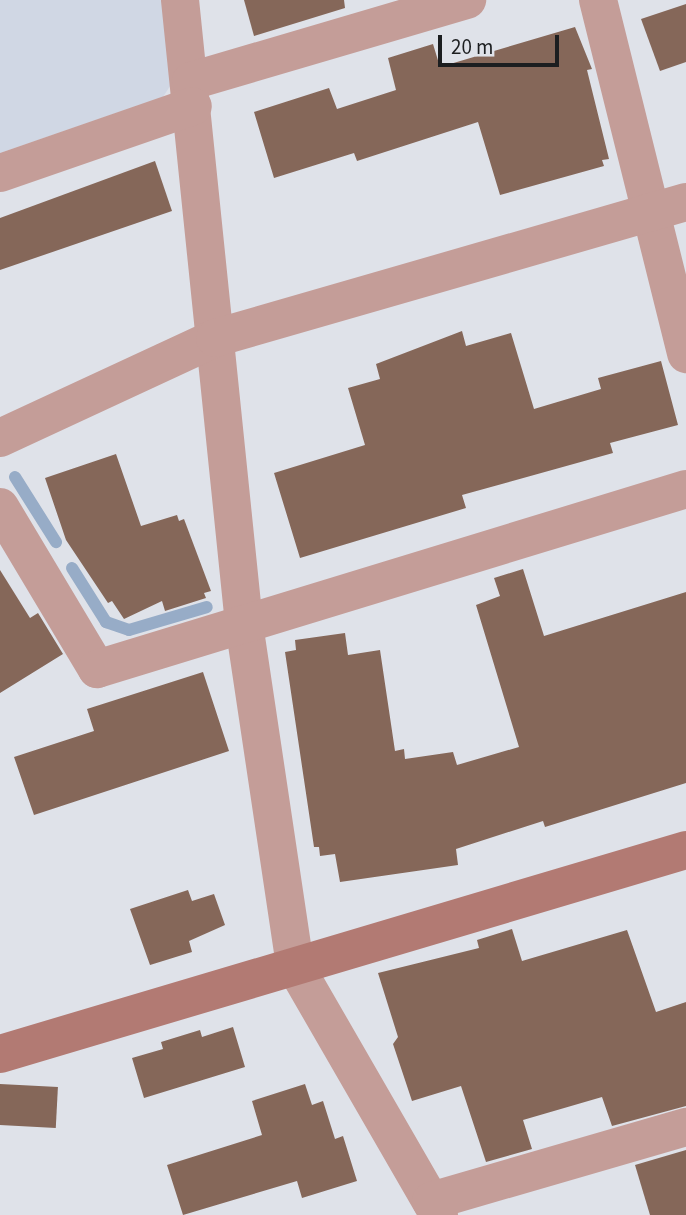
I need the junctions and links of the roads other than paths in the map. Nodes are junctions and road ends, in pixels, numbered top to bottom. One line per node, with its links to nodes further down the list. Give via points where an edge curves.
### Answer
1 (180, 0): 4 (street)
2 (467, 0): 4 (street)
3 (598, 0): 6 (street)
4 (192, 93): 5 (street); 7 (street)
5 (0, 173)
6 (668, 207): 7 (street); 8 (street)
7 (215, 338): 9 (street); 12 (street)
8 (686, 354)
9 (0, 438)
10 (686, 489): 12 (street)
11 (0, 507): 12 (street, via 97,669)
12 (244, 624): 14 (street)
13 (686, 850): 14 (street)
14 (295, 966): 15 (street); 17 (street)
15 (0, 1054)
16 (686, 1127): 17 (street)
17 (435, 1208)

